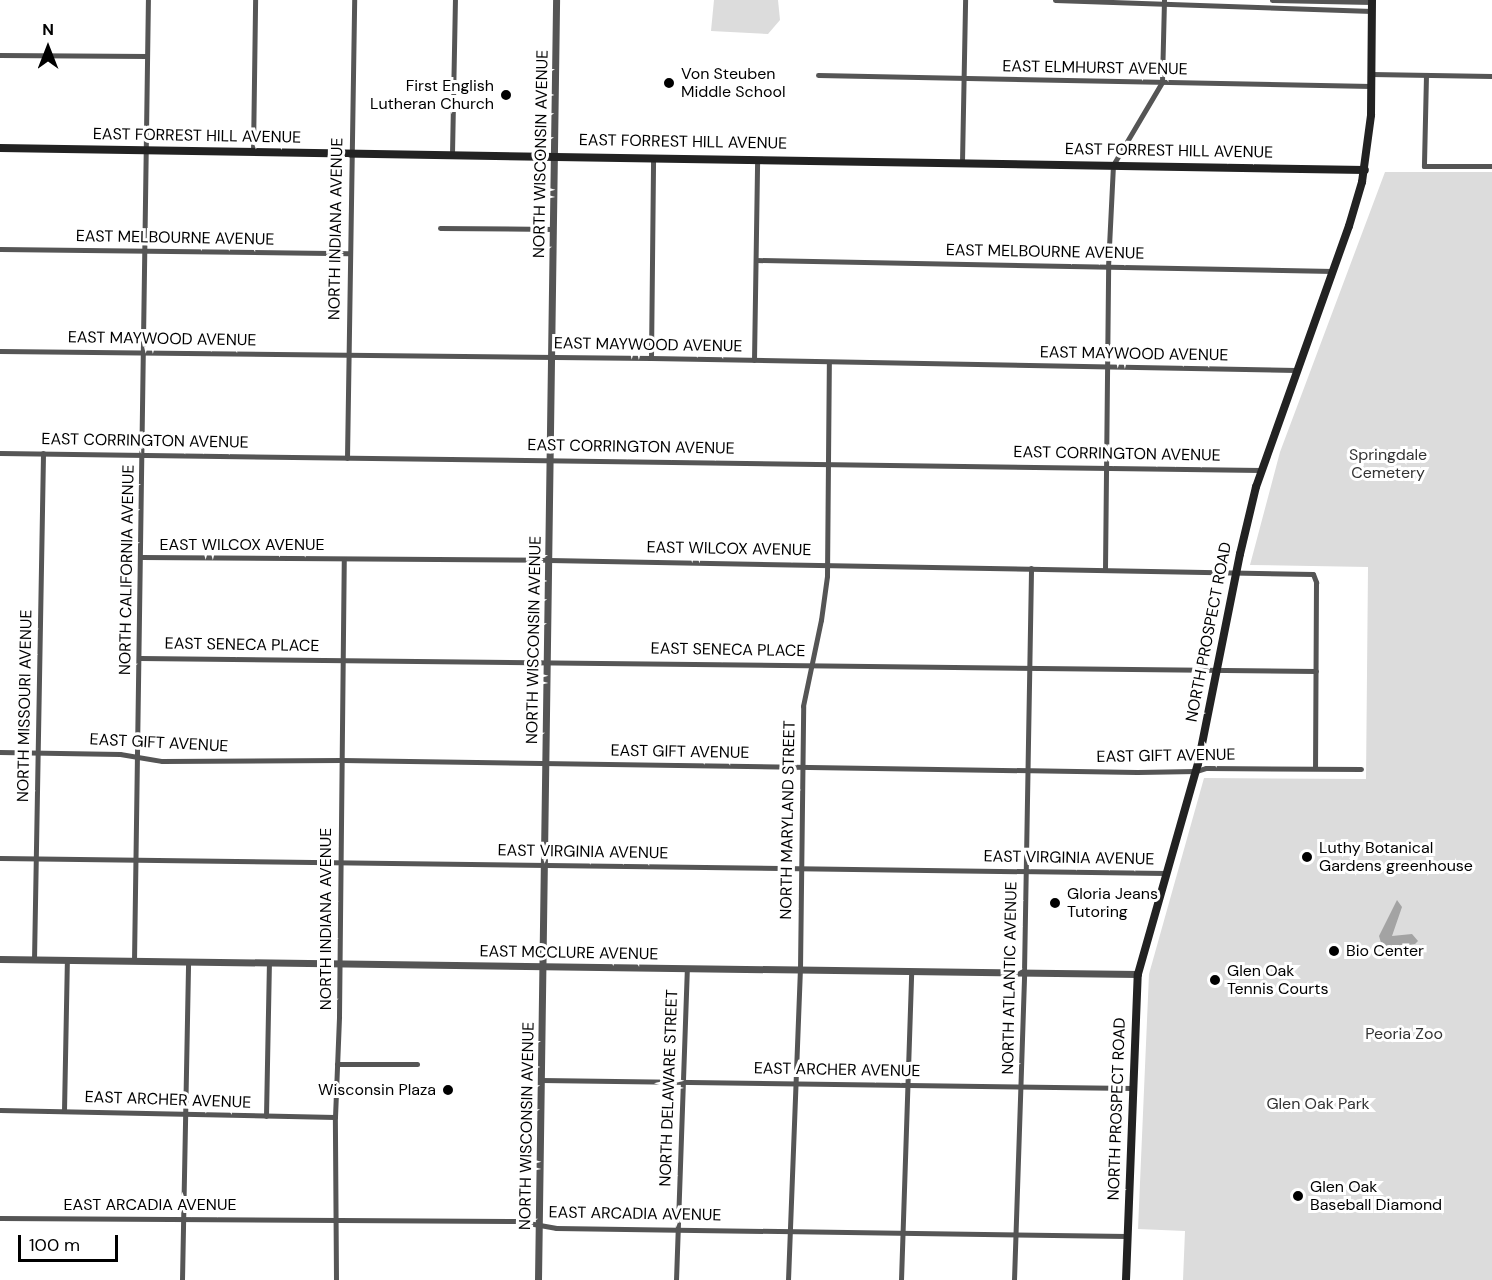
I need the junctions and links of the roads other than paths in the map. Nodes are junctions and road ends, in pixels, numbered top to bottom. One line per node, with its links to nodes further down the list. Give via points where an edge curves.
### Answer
1 (148, 0): 14 (street, NORTH CALIFORNIA AVENUE)
2 (255, 0): 24 (street)
3 (354, 0): 25 (street, NORTH INDIANA AVENUE)
4 (455, 0): 26 (street)
5 (556, 0): 27 (street, NORTH WISCONSIN AVENUE)
6 (965, 0): 19 (street)
7 (1055, 0): 10 (street)
8 (1140, 0): 10 (street)
9 (1272, 0): 12 (street)
10 (1112, 1): 11 (street)
11 (1164, 3): 12 (street); 20 (street)
12 (1372, 4): 15 (main road, NORTH PROSPECT ROAD)
13 (0, 55): 14 (street)
14 (147, 56): 23 (street, NORTH CALIFORNIA AVENUE)
15 (1371, 74): 17 (street); 21 (main road, NORTH PROSPECT ROAD)
16 (818, 75): 19 (street, EAST ELMHURST AVENUE)
17 (1426, 75): 18 (street); 32 (street, via 1424,166)
18 (1492, 76)
19 (964, 79): 20 (street, EAST ELMHURST AVENUE); 30 (street)
20 (1162, 82): 21 (street, EAST ELMHURST AVENUE); 31 (street)
21 (1371, 86): 33 (main road, NORTH PROSPECT ROAD)
22 (0, 148): 23 (main road, EAST FORREST HILL AVENUE)
23 (147, 149): 24 (main road, EAST FORREST HILL AVENUE); 37 (street, NORTH CALIFORNIA AVENUE)
24 (253, 152): 25 (main road, EAST FORREST HILL AVENUE)
25 (351, 154): 26 (main road, EAST FORREST HILL AVENUE); 38 (street, NORTH INDIANA AVENUE)
26 (452, 154): 27 (main road, EAST FORREST HILL AVENUE)
27 (554, 155): 28 (main road, EAST FORREST HILL AVENUE); 35 (street, NORTH WISCONSIN AVENUE)
28 (653, 157): 29 (main road, EAST FORREST HILL AVENUE); 46 (street)
29 (757, 159): 30 (main road, EAST FORREST HILL AVENUE); 39 (street)
30 (962, 162): 31 (main road, EAST FORREST HILL AVENUE)
31 (1113, 165): 33 (main road, EAST FORREST HILL AVENUE); 40 (street)
32 (1492, 166)
33 (1365, 170): 41 (main road, NORTH PROSPECT ROAD)
34 (440, 228): 35 (street)
35 (553, 229): 45 (street, NORTH WISCONSIN AVENUE)
36 (0, 249): 37 (street, EAST MELBOURNE AVENUE)
37 (146, 251): 38 (street, EAST MELBOURNE AVENUE); 43 (street, NORTH CALIFORNIA AVENUE)
38 (349, 253): 44 (street, NORTH INDIANA AVENUE)
39 (756, 260): 40 (street, EAST MELBOURNE AVENUE); 47 (street)
40 (1108, 267): 41 (street, EAST MELBOURNE AVENUE); 49 (street)
41 (1333, 271): 50 (main road, NORTH PROSPECT ROAD)
42 (0, 351): 43 (street, EAST MAYWOOD AVENUE)
43 (144, 352): 44 (street, EAST MAYWOOD AVENUE); 53 (street, NORTH CALIFORNIA AVENUE)
44 (347, 355): 45 (street, EAST MAYWOOD AVENUE); 54 (street, NORTH INDIANA AVENUE)
45 (552, 357): 46 (street, EAST MAYWOOD AVENUE); 55 (street, NORTH WISCONSIN AVENUE)
46 (651, 358): 47 (street, EAST MAYWOOD AVENUE)
47 (754, 360): 48 (street, EAST MAYWOOD AVENUE)
48 (829, 362): 49 (street, EAST MAYWOOD AVENUE); 56 (street, NORTH MARYLAND STREET)
49 (1107, 367): 50 (street, EAST MAYWOOD AVENUE); 57 (street)
50 (1296, 370): 58 (main road, NORTH PROSPECT ROAD)
51 (0, 453): 52 (street, EAST CORRINGTON AVENUE)
52 (43, 453): 53 (street, EAST CORRINGTON AVENUE); 74 (street, NORTH MISSOURI AVENUE)
53 (142, 455): 54 (street, EAST CORRINGTON AVENUE); 59 (street, NORTH CALIFORNIA AVENUE)
54 (347, 458): 55 (street, EAST CORRINGTON AVENUE)
55 (550, 460): 56 (street, EAST CORRINGTON AVENUE); 61 (street, NORTH WISCONSIN AVENUE)
56 (828, 462): 57 (street, EAST CORRINGTON AVENUE); 62 (street, NORTH MARYLAND STREET)
57 (1106, 467): 58 (street, EAST CORRINGTON AVENUE); 64 (street)
58 (1261, 470): 65 (main road, NORTH PROSPECT ROAD)
59 (141, 557): 60 (street, EAST WILCOX AVENUE); 66 (street, NORTH CALIFORNIA AVENUE)
60 (344, 559): 61 (street, EAST WILCOX AVENUE); 67 (street, NORTH INDIANA AVENUE)
61 (549, 560): 62 (street, EAST WILCOX AVENUE); 68 (street, NORTH WISCONSIN AVENUE)
62 (827, 564): 63 (street, EAST WILCOX AVENUE); 69 (street, NORTH MARYLAND STREET)
63 (1031, 568): 64 (street, EAST WILCOX AVENUE); 70 (street, NORTH ATLANTIC AVENUE)
64 (1105, 569): 65 (street, EAST WILCOX AVENUE)
65 (1236, 572): 71 (main road, NORTH PROSPECT ROAD); 72 (street, EAST WILCOX AVENUE, via 1315,575)
66 (140, 658): 67 (street, EAST SENECA PLACE); 75 (street, NORTH CALIFORNIA AVENUE)
67 (343, 660): 68 (street, EAST SENECA PLACE); 76 (street, NORTH INDIANA AVENUE)
68 (547, 662): 69 (street, EAST SENECA PLACE); 77 (street, NORTH WISCONSIN AVENUE)
69 (811, 665): 70 (street, EAST SENECA PLACE); 78 (street, NORTH MARYLAND STREET, via 804,700)
70 (1030, 668): 71 (street, EAST SENECA PLACE); 81 (street, NORTH ATLANTIC AVENUE)
71 (1216, 671): 72 (street, EAST SENECA PLACE); 82 (main road, NORTH PROSPECT ROAD)
72 (1316, 671): 79 (street)
73 (0, 752): 74 (street, EAST GIFT AVENUE)
74 (37, 753): 75 (street, EAST GIFT AVENUE); 84 (street, NORTH MISSOURI AVENUE)
75 (137, 757): 76 (street, EAST GIFT AVENUE); 85 (street, NORTH CALIFORNIA AVENUE)
76 (342, 760): 77 (street, EAST GIFT AVENUE); 86 (street, NORTH INDIANA AVENUE)
77 (546, 763): 78 (street, EAST GIFT AVENUE); 87 (street, NORTH WISCONSIN AVENUE)
78 (803, 767): 81 (street, EAST GIFT AVENUE); 88 (street, NORTH MARYLAND STREET)
79 (1315, 768): 80 (street, EAST GIFT AVENUE); 82 (street, EAST GIFT AVENUE)
80 (1360, 769)
81 (1028, 770): 82 (street, EAST GIFT AVENUE); 89 (street, NORTH ATLANTIC AVENUE)
82 (1196, 771): 90 (main road, NORTH PROSPECT ROAD)
83 (0, 858): 84 (street, EAST VIRGINIA AVENUE)
84 (36, 859): 85 (street, EAST VIRGINIA AVENUE); 92 (street, NORTH MISSOURI AVENUE)
85 (136, 860): 86 (street, EAST VIRGINIA AVENUE); 94 (street, NORTH CALIFORNIA AVENUE)
86 (340, 863): 87 (street, EAST VIRGINIA AVENUE); 97 (street, NORTH INDIANA AVENUE)
87 (544, 865): 88 (street, EAST VIRGINIA AVENUE); 98 (street, NORTH WISCONSIN AVENUE)
88 (801, 868): 89 (street, EAST VIRGINIA AVENUE); 100 (street, NORTH MARYLAND STREET)
89 (1026, 871): 90 (street, EAST VIRGINIA AVENUE); 102 (street, NORTH ATLANTIC AVENUE)
90 (1166, 873): 103 (main road, NORTH PROSPECT ROAD)
91 (0, 959): 92 (street, EAST MCCLURE AVENUE)
92 (34, 960): 93 (street, EAST MCCLURE AVENUE)
93 (67, 960): 94 (street, EAST MCCLURE AVENUE); 113 (street)
94 (134, 961): 95 (street, EAST MCCLURE AVENUE)
95 (188, 962): 96 (street, EAST MCCLURE AVENUE); 114 (street)
96 (269, 963): 97 (street, EAST MCCLURE AVENUE); 115 (street)
97 (339, 964): 98 (street, EAST MCCLURE AVENUE); 104 (street, NORTH INDIANA AVENUE)
98 (543, 966): 99 (street, EAST MCCLURE AVENUE); 106 (street, NORTH WISCONSIN AVENUE)
99 (687, 968): 100 (street, EAST MCCLURE AVENUE); 107 (street, NORTH DELAWARE STREET)
100 (800, 969): 101 (street, EAST MCCLURE AVENUE); 108 (street, NORTH MARYLAND STREET)
101 (911, 970): 102 (street, EAST MCCLURE AVENUE); 109 (street)
102 (1024, 972): 103 (street, EAST MCCLURE AVENUE); 110 (street, NORTH ATLANTIC AVENUE)
103 (1138, 974): 111 (main road, NORTH PROSPECT ROAD)
104 (338, 1064): 105 (street); 116 (street, NORTH INDIANA AVENUE)
105 (417, 1064)
106 (541, 1080): 107 (street, EAST ARCHER AVENUE); 120 (street, NORTH WISCONSIN AVENUE)
107 (684, 1081): 108 (street, EAST ARCHER AVENUE); 121 (street, NORTH DELAWARE STREET)
108 (795, 1083): 109 (street, EAST ARCHER AVENUE); 122 (street, NORTH MARYLAND STREET)
109 (907, 1084): 110 (street, EAST ARCHER AVENUE); 123 (street)
110 (1021, 1085): 111 (street, EAST ARCHER AVENUE); 124 (street, NORTH ATLANTIC AVENUE)
111 (1132, 1088): 125 (main road, NORTH PROSPECT ROAD)
112 (0, 1110): 113 (street, EAST ARCHER AVENUE)
113 (64, 1110): 114 (street, EAST ARCHER AVENUE)
114 (186, 1115): 115 (street, EAST ARCHER AVENUE); 119 (street)
115 (266, 1116): 116 (street, EAST ARCHER AVENUE)
116 (335, 1117): 118 (street, NORTH INDIANA AVENUE)
117 (0, 1218): 119 (street, EAST ARCADIA AVENUE)
118 (337, 1218): 119 (street, EAST ARCADIA AVENUE); 120 (street, EAST ARCADIA AVENUE, via 517,1221); 127 (street, NORTH INDIANA AVENUE)
119 (182, 1219): 126 (street)
120 (539, 1225): 121 (street, EAST ARCADIA AVENUE); 128 (street, NORTH WISCONSIN AVENUE)
121 (678, 1229): 122 (street, EAST ARCADIA AVENUE); 129 (street, NORTH DELAWARE STREET)
122 (790, 1231): 123 (street, EAST ARCADIA AVENUE); 130 (street, NORTH MARYLAND STREET)
123 (902, 1232): 124 (street, EAST ARCADIA AVENUE); 131 (street)
124 (1015, 1234): 125 (street, EAST ARCADIA AVENUE); 132 (street, NORTH ATLANTIC AVENUE)
125 (1127, 1236): 133 (main road, NORTH PROSPECT ROAD)
126 (182, 1280)
127 (336, 1280)
128 (538, 1280)
129 (676, 1280)
130 (788, 1280)
131 (901, 1280)
132 (1014, 1280)
133 (1125, 1280)

